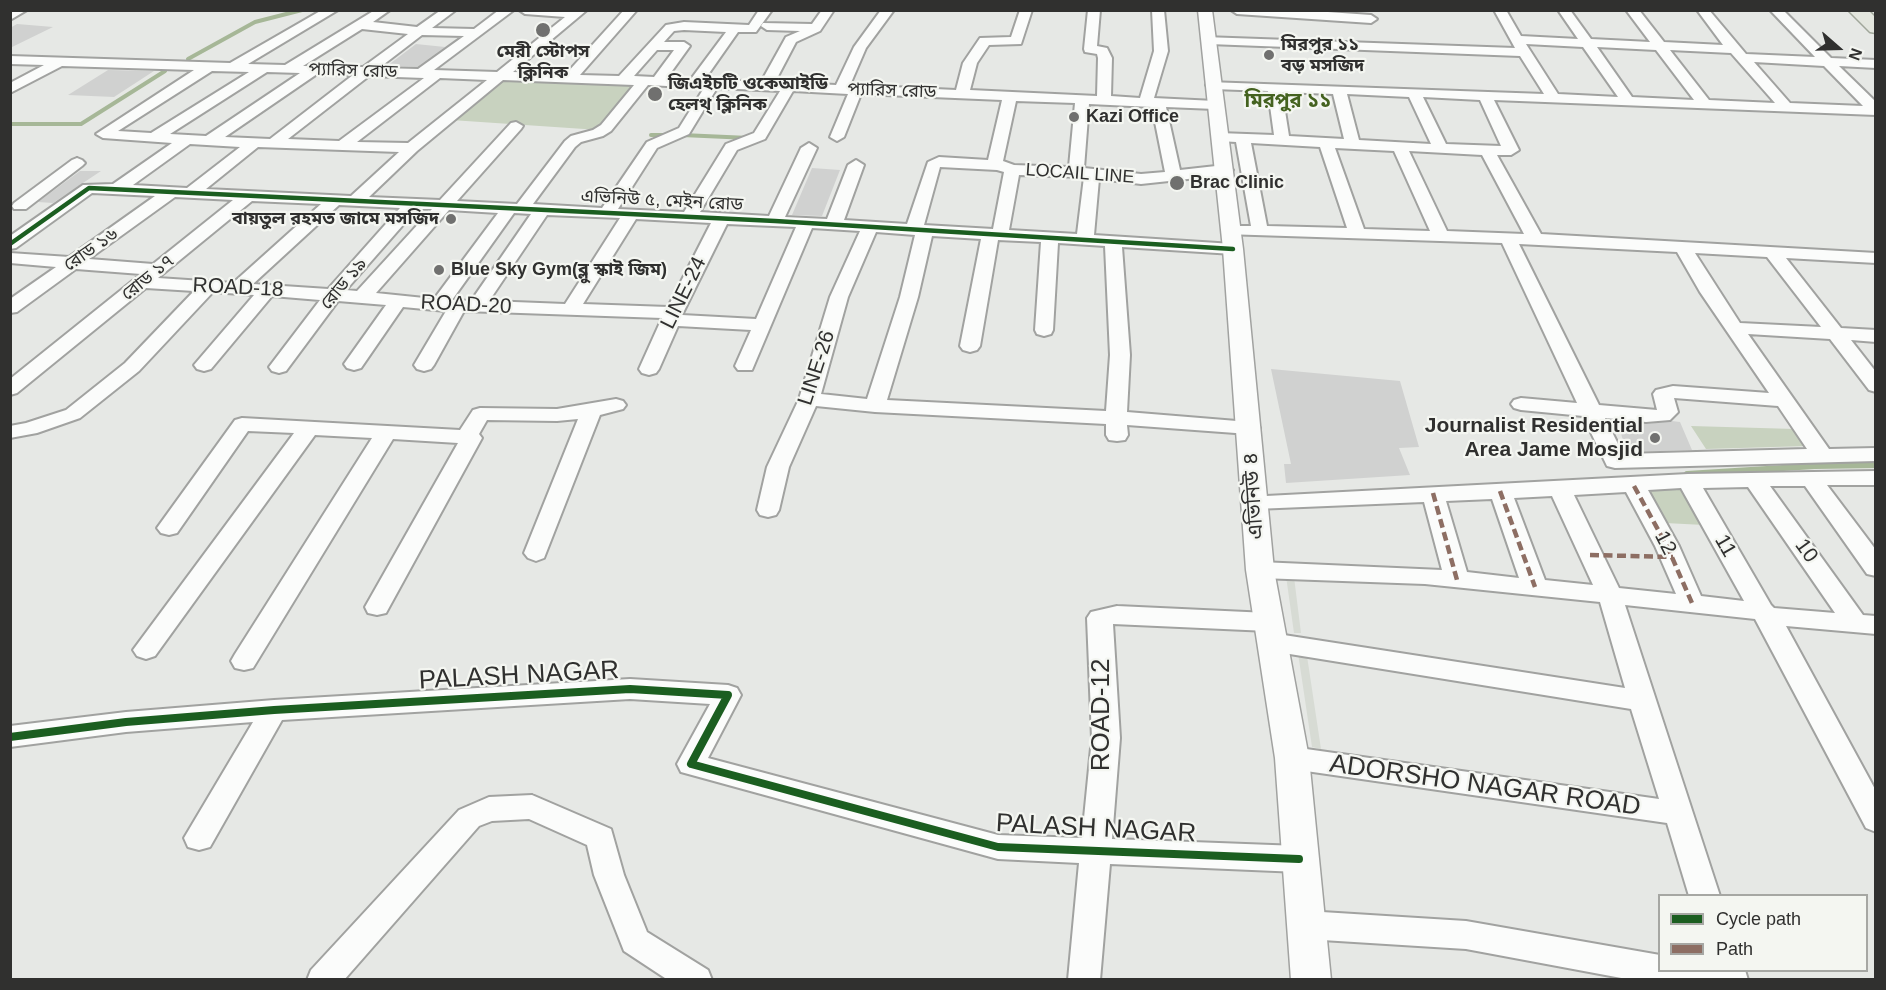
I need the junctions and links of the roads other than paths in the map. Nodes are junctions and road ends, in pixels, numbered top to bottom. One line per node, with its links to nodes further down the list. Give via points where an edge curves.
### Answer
1 (21, 10): 25 (street)
2 (332, 10): 50 (street)
3 (384, 10): 27 (street)
4 (450, 10): 34 (street)
5 (508, 10): 35 (street)
6 (525, 10): 23 (street)
7 (631, 10): 58 (street)
8 (700, 10): 28 (street)
9 (732, 10): 30 (street)
10 (766, 10): 33 (street, via 752,29)
11 (828, 10): 31 (street)
12 (888, 10): 67 (street, via 860,47)
13 (1026, 10): 70 (street, via 1016,41 985,41 970,63)
14 (1094, 10): 76 (street, via 1090,49 1102,51 1105,58)
15 (1158, 10): 78 (street, via 1161,51)
16 (1205, 10): 36 (street, এভিনিউ ৪)
17 (1237, 10): 26 (street)
18 (1500, 10): 37 (street)
19 (1564, 10): 38 (street)
20 (1632, 10): 41 (street)
21 (1703, 10): 44 (street)
22 (1776, 10): 47 (street)
23 (579, 12): 57 (street)
24 (1864, 13): 32 (main road)
25 (10, 16)
26 (1371, 19)
27 (362, 25): 34 (street); 52 (street)
28 (690, 26): 30 (street); 39 (street, via 670,28)
29 (767, 26): 31 (street)
30 (720, 28): 33 (street)
31 (816, 28): 63 (street, via 791,39)
32 (1875, 28)
33 (734, 29): 42 (street)
34 (419, 31): 35 (street); 54 (street)
35 (476, 33): 55 (street)
36 (1209, 40): 43 (street); 72 (street, এভিনিউ ৪)
37 (1517, 40): 38 (street); 43 (street)
38 (1586, 43): 41 (street); 77 (street)
39 (654, 46): 40 (street); 59 (street)
40 (693, 46): 42 (street); 60 (street)
41 (1659, 46): 44 (street); 79 (street)
42 (721, 47): 61 (street)
43 (1525, 52): 74 (street)
44 (1738, 53): 47 (street); 80 (street)
45 (10, 60): 46 (street, প্যারিস রোড)
46 (60, 62): 49 (street, প্যারিস রোড); 66 (street)
47 (1828, 62): 48 (street); 81 (street)
48 (1875, 64)
49 (208, 67): 50 (street, প্যারিস রোড); 84 (street, via 103,134)
50 (232, 68): 51 (street, প্যারিস রোড)
51 (263, 69): 52 (street, প্যারিস রোড); 84 (street)
52 (288, 69): 53 (street, প্যারিস রোড)
53 (314, 70): 54 (street, প্যারিস রোড); 88 (street)
54 (369, 72): 55 (street, প্যারিস রোড); 90 (street)
55 (420, 74): 56 (street, প্যারিস রোড)
56 (437, 74): 57 (street, প্যারিস রোড); 93 (street)
57 (497, 76): 58 (street, প্যারিস রোড); 96 (street)
58 (570, 78): 59 (street, প্যারিস রোড)
59 (623, 80): 60 (street, প্যারিস রোড)
60 (651, 81): 61 (street, প্যারিস রোড); 116 (street, via 606,128 570,144)
61 (695, 83): 62 (street, প্যারিস রোড)
62 (713, 84): 63 (street, প্যারিস রোড); 118 (street, via 684,131 652,145)
63 (766, 86): 64 (street, প্যারিস রোড)
64 (789, 87): 67 (street, প্যারিস রোড); 120 (street, via 760,136 731,147)
65 (1274, 87): 68 (street, প্যারিস রোড); 72 (street, প্যারিস রোড); 87 (street)
66 (10, 89)
67 (848, 89): 70 (street, প্যারিস রোড); 83 (street)
68 (1339, 90): 69 (street, প্যারিস রোড); 92 (street)
69 (1414, 93): 73 (street, প্যারিস রোড); 95 (street)
70 (962, 94): 71 (street, প্যারিস রোড)
71 (1010, 95): 75 (street, প্যারিস রোড); 100 (street)
72 (1214, 95): 78 (street, প্যারিস রোড); 85 (street, এভিনিউ ৪)
73 (1485, 96): 74 (street, প্যারিস রোড); 98 (street, via 1511,150)
74 (1553, 98): 77 (street, প্যারিস রোড)
75 (1082, 99): 76 (street, প্যারিস রোড); 104 (street)
76 (1104, 100): 78 (street, প্যারিস রোড)
77 (1627, 100): 79 (street, প্যারিস রোড)
78 (1152, 102): 105 (street)
79 (1704, 103): 80 (street, প্যারিস রোড)
80 (1786, 107): 81 (street, প্যারিস রোড)
81 (1875, 111)
82 (516, 126): 113 (street)
83 (837, 137)
84 (153, 138): 86 (street)
85 (1231, 138): 87 (street); 103 (street, এভিনিউ ৪); 127 (street)
86 (186, 140): 88 (street); 106 (street)
87 (1282, 140): 91 (street)
88 (209, 141): 89 (street)
89 (255, 142): 90 (street); 108 (street)
90 (275, 142): 93 (street)
91 (1326, 142): 92 (street); 129 (street)
92 (1352, 143): 94 (street)
93 (344, 144): 96 (street)
94 (1399, 146): 95 (street); 130 (street)
95 (1440, 147): 98 (street)
96 (412, 148): 111 (street)
97 (809, 148): 122 (street)
98 (1487, 151): 133 (street)
99 (77, 162): 115 (street)
100 (995, 164): 102 (street, LOCAIL LINE); 126 (street, LOCAIL LINE, via 933,165)
101 (856, 165): 124 (street)
102 (1012, 170): 104 (street, LOCAIL LINE); 128 (street)
103 (1225, 170): 105 (street, LOCAIL LINE); 134 (street, এভিনিউ ৪)
104 (1084, 173): 105 (street, LOCAIL LINE, via 1141,179); 135 (street)
105 (1173, 177)
106 (117, 190): 107 (street, এভিনিউ ৫, মেইন রোড); 114 (street, এভিনিউ ৫, মেইন রোড, via 89,188)
107 (171, 192): 108 (street, এভিনিউ ৫, মেইন রোড); 142 (street, রোড ১৬)
108 (191, 193): 109 (street, এভিনিউ ৫, মেইন রোড)
109 (248, 196): 110 (street, এভিনিউ ৫, মেইন রোড); 143 (street, রোড ১৭)
110 (335, 200): 111 (street, এভিনিউ ৫, মেইন রোড); 147 (street)
111 (356, 200): 112 (street, এভিনিউ ৫, মেইন রোড)
112 (412, 204): 113 (street, এভিনিউ ৫, মেইন রোড); 149 (street, রোড ১৯)
113 (443, 205): 116 (street, এভিনিউ ৫, মেইন রোড); 150 (street)
114 (60, 207): 115 (street); 137 (street)
115 (15, 208)
116 (515, 209): 117 (street, এভিনিউ ৫, মেইন রোড); 152 (street)
117 (542, 210): 118 (street, এভিনিউ ৫, মেইন রোড); 152 (street)
118 (607, 213): 119 (street, এভিনিউ ৫, মেইন রোড)
119 (631, 214): 120 (street, এভিনিউ ৫, মেইন রোড); 154 (street)
120 (689, 217): 121 (street, এভিনিউ ৫, মেইন রোড)
121 (721, 219): 122 (street, এভিনিউ ৫, মেইন রোড); 155 (street, LINE-24)
122 (775, 221): 123 (street, এভিনিউ ৫, মেইন রোড)
123 (806, 223): 124 (street, এভিনিউ ৫, মেইন রোড); 156 (street)
124 (834, 224): 125 (street, এভিনিউ ৫, মেইন রোড)
125 (870, 227): 126 (street, এভিনিউ ৫, মেইন রোড); 170 (street, LINE-26, via 839,297)
126 (920, 230): 128 (street, এভিনিউ ৫, মেইন রোড); 172 (street, via 909,297)
127 (1260, 231): 129 (street, এভিনিউ ৫, মেইন রোড); 134 (street, এভিনিউ ৫, মেইন রোড)
128 (995, 234): 131 (street, এভিনিউ ৫, মেইন রোড); 161 (street)
129 (1357, 234): 130 (street, এভিনিউ ৫, মেইন রোড)
130 (1441, 236): 132 (street, এভিনিউ ৫, মেইন রোড)
131 (1050, 237): 135 (street, এভিনিউ ৫, মেইন রোড); 158 (street)
132 (1508, 238): 133 (street, এভিনিউ ৫, মেইন রোড); 183 (street, via 1615,461)
133 (1535, 238): 138 (street, এভিনিউ ৫, মেইন রোড)
134 (1232, 239): 136 (street, এভিনিউ ৫, মেইন রোড); 178 (street, এভিনিউ ৪)
135 (1085, 240): 136 (street, এভিনিউ ৫, মেইন রোড)
136 (1113, 242): 176 (street, via 1120,355)
137 (10, 244)
138 (1683, 247): 139 (street, এভিনিউ ৫, মেইন রোড); 157 (street)
139 (1772, 252): 140 (street, এভিনিউ ৫, মেইন রোড); 159 (street)
140 (1868, 257): 144 (street)
141 (10, 258): 142 (street)
142 (71, 264): 143 (street); 153 (street, রোড ১৬)
143 (158, 270): 145 (street, রোড ১৭)
144 (1875, 275)
145 (142, 282): 146 (street, ROAD-18); 169 (street, রোড ১৭)
146 (210, 286): 147 (street, ROAD-18); 179 (street, via 132,367 73,414)
147 (237, 288): 148 (street, ROAD-18)
148 (268, 290): 149 (street, ROAD-18); 163 (street)
149 (334, 293): 150 (street, ROAD-18); 166 (street, রোড ১৯)
150 (362, 297): 151 (street, ROAD-20)
151 (398, 301): 152 (street, ROAD-20); 162 (street)
152 (457, 306): 154 (street, ROAD-20); 164 (street)
153 (10, 308)
154 (571, 309): 155 (street, ROAD-20)
155 (672, 316): 156 (street, ROAD-20); 167 (street, LINE-24)
156 (762, 325): 165 (street)
157 (1734, 328): 159 (street); 171 (street)
158 (1044, 330)
159 (1835, 334): 160 (street); 168 (street)
160 (1875, 336)
161 (970, 346)
162 (354, 364)
163 (204, 365)
164 (424, 365)
165 (745, 366)
166 (279, 367)
167 (649, 369)
168 (1875, 386)
169 (10, 389)
170 (809, 399): 176 (street); 193 (street, LINE-26, via 778,467)
171 (1783, 400): 173 (street, via 1673,392 1663,394 1668,412 1663,416); 183 (street)
172 (876, 402)
173 (1521, 404)
174 (616, 405): 175 (street)
175 (591, 411): 181 (street, via 557,416 480,414); 195 (street)
176 (1117, 426): 178 (street)
177 (309, 428): 180 (street); 194 (street, via 242,424); 206 (street)
178 (1249, 428): 192 (street, এভিনিউ ৪)
179 (10, 432)
180 (386, 433): 181 (street); 207 (street)
181 (466, 437): 202 (street, via 471,438)
182 (1875, 454): 183 (street)
183 (1822, 455)
184 (1875, 478): 185 (street)
185 (1811, 479): 186 (street); 196 (street)
186 (1754, 480): 187 (street); 204 (street, 10)
187 (1688, 481): 188 (street); 203 (street, 11)
188 (1634, 486): 189 (street); 201 (street, 12)
189 (1560, 489): 190 (street); 200 (street)
190 (1500, 491): 191 (street); 199 (street)
191 (1433, 493): 192 (street); 198 (street)
192 (1256, 501): 197 (street, এভিনিউ ৪)
193 (768, 510)
194 (169, 528)
195 (536, 553)
196 (1875, 568)
197 (1260, 570): 198 (street); 205 (street, এভিনিউ ৪)
198 (1457, 580): 199 (street)
199 (1534, 587): 200 (street)
200 (1610, 595): 201 (street); 208 (street)
201 (1692, 603): 203 (street)
202 (377, 607)
203 (1765, 613): 204 (street); 213 (street, 11)
204 (1866, 625)
205 (1270, 632): 208 (street); 211 (street, এভিনিউ ৪); 215 (street, ROAD-12, via 1117,615 1100,618 1106,738)
206 (146, 650)
207 (244, 661)
208 (1642, 701): 212 (street)
209 (274, 710): 210 (street, PALASH NAGAR, via 126,722); 214 (street); 215 (street, PALASH NAGAR, via 630,689 728,695 691,764 998,847)
210 (10, 737)
211 (1292, 758): 212 (street, ADORSHO NAGAR ROAD); 216 (street, এভিনিউ ৪)
212 (1678, 813): 217 (street)
213 (1875, 820)
214 (199, 838)
215 (1096, 850): 216 (street, PALASH NAGAR); 223 (street, ROAD-12)
216 (1299, 859): 218 (street, এভিনিউ ৪)
217 (1704, 894)
218 (1306, 925): 219 (street, via 1466,935); 224 (street, এভিনিউ ৪)
219 (1658, 969)
220 (1671, 972): 225 (street)
221 (323, 980): 222 (street, via 469,818 489,809 532,807 600,838 609,875 635,941)
222 (696, 980)
223 (1084, 980)
224 (1311, 980)
225 (1711, 980)

